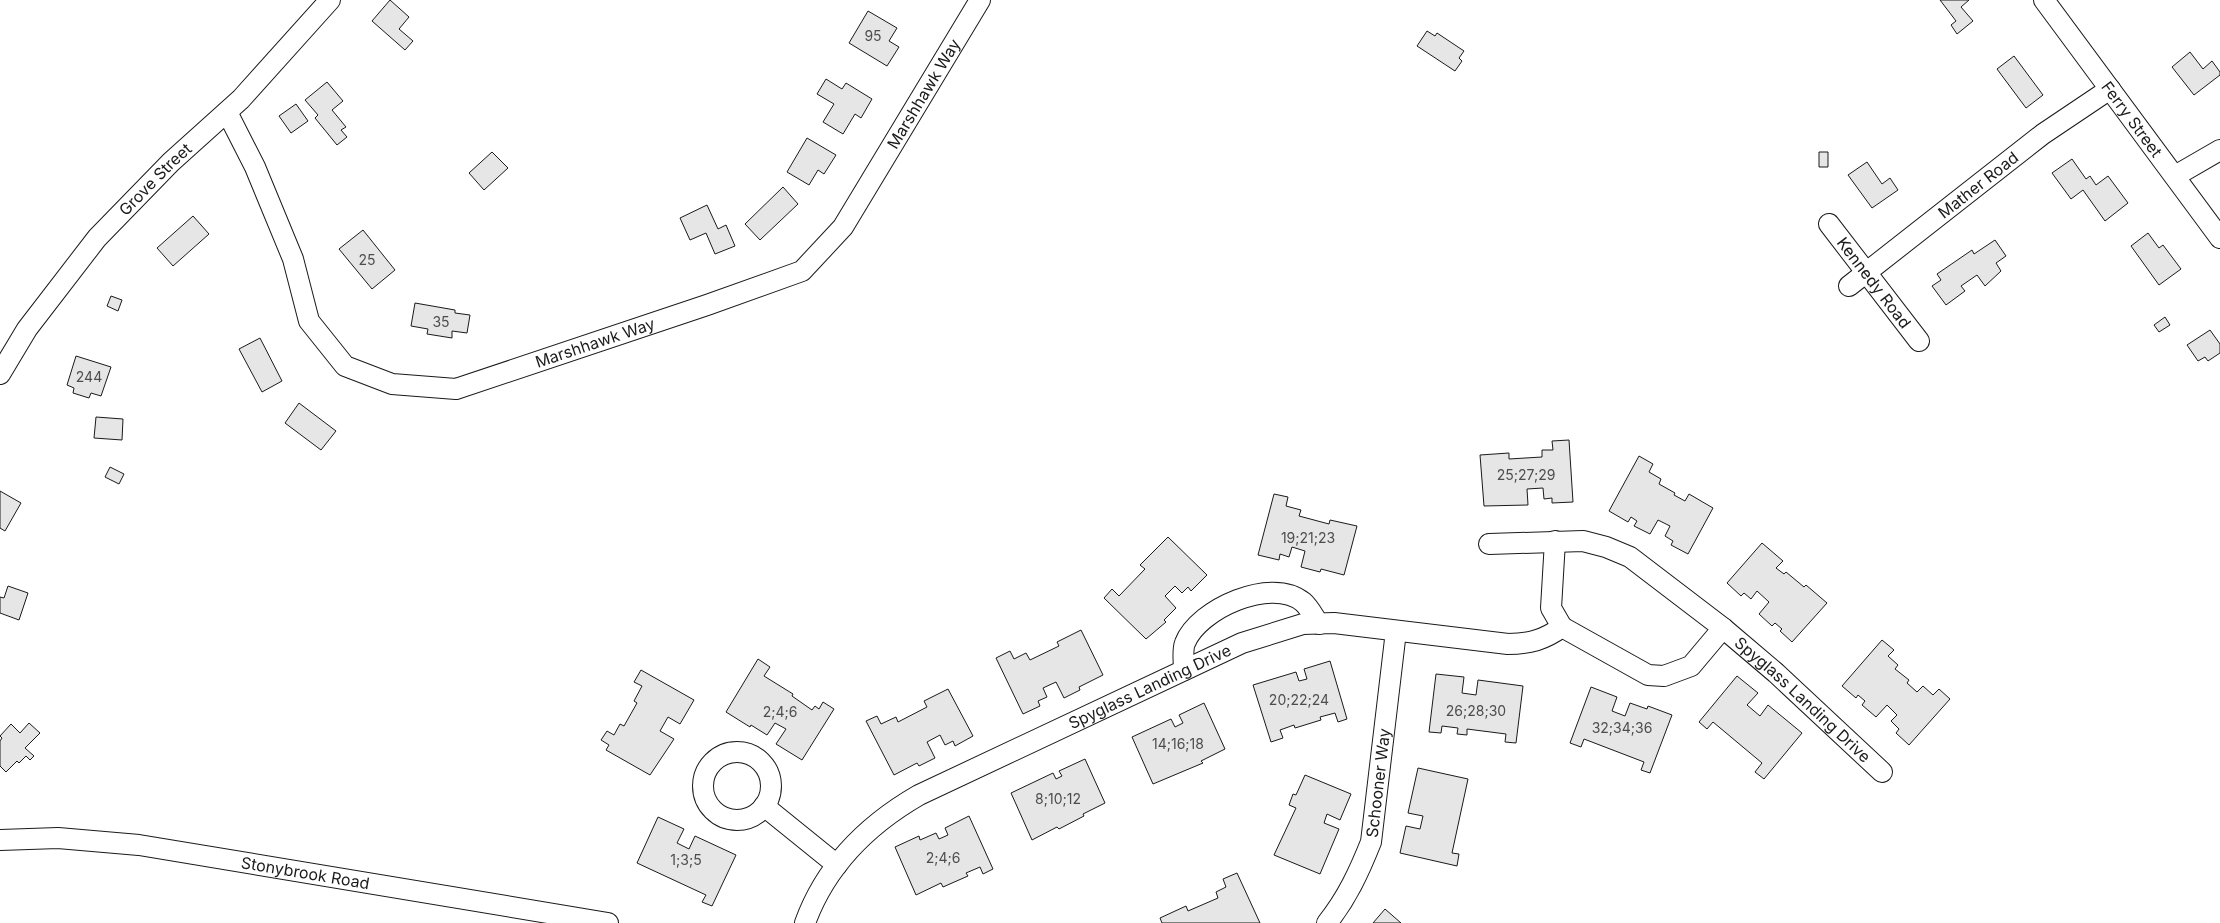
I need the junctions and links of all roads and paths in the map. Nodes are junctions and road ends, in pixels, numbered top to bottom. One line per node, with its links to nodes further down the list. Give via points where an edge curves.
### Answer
1 (330, 0): 5 (street, Grove Street)
2 (980, 0): 5 (street, Marshhawk Way, via 843,227 802,271 456,388 392,384 345,366 309,321 292,259 255,167)
3 (2044, 0): 4 (street, Ferry Street)
4 (2110, 89): 7 (street, Ferry Street); 10 (street, Mather Road, via 2043,134)
5 (227, 112): 13 (street, Grove Street, via 171,162 97,238 27,329)
6 (2220, 150): 7 (street)
7 (2175, 176): 9 (street, Ferry Street)
8 (1829, 224): 10 (street, Kennedy Road)
9 (2217, 228)
10 (1867, 273): 11 (street, Mather Road); 12 (street, Kennedy Road)
11 (1850, 286)
12 (1919, 341)
13 (0, 374)
14 (1555, 541): 15 (street, Spyglass Landing Drive); 17 (street, via 1551,608); 18 (street, Spyglass Landing Drive, via 1583,542 1630,557)
15 (1489, 544)
16 (1319, 624): 19 (street, Spyglass Landing Drive); 20 (street, Spyglass Landing Drive, via 1303,624 1242,643); 20 (street, via 1302,602 1284,594 1256,594 1230,602 1196,626 1184,644)
17 (1562, 627): 18 (street, Spyglass Landing Drive, via 1648,675 1664,676 1691,666); 19 (street, Spyglass Landing Drive, via 1529,644)
18 (1723, 628): 21 (street, Spyglass Landing Drive)
19 (1396, 631): 27 (street, Schooner Way, via 1371,842 1343,903)
20 (1184, 670): 24 (street, Spyglass Landing Drive, via 919,795 871,828 846,851)
21 (1882, 772)
22 (764, 806): 24 (street)
23 (0, 840): 25 (street, Stonybrook Road, via 58,838 139,845)
24 (837, 865): 26 (street, Spyglass Landing Drive)
25 (608, 923)
26 (805, 923)
27 (1327, 923)

